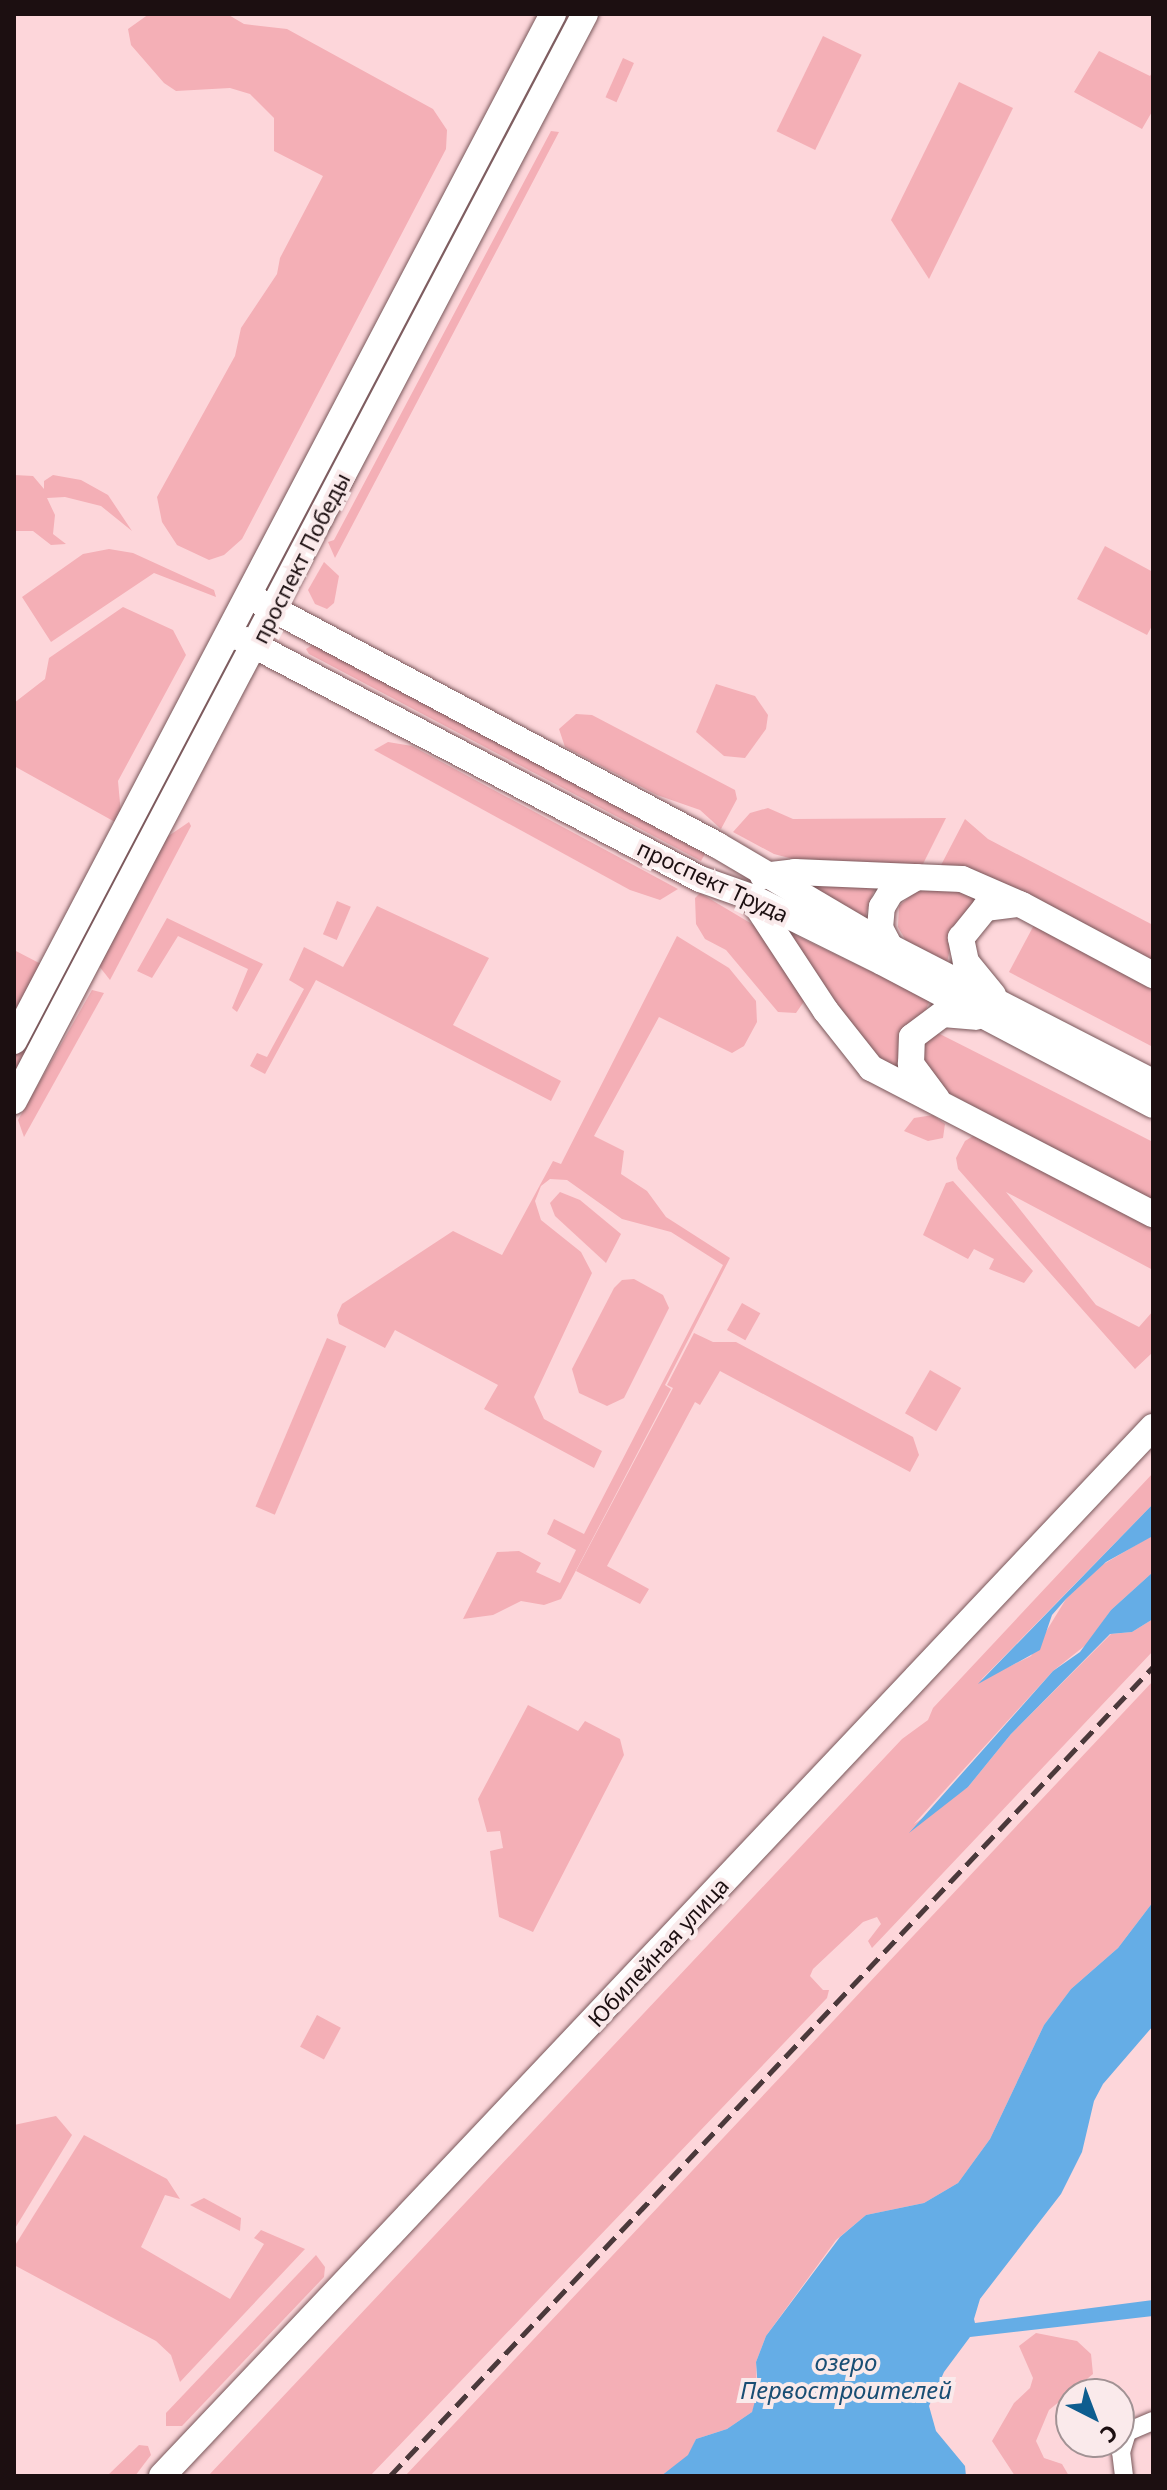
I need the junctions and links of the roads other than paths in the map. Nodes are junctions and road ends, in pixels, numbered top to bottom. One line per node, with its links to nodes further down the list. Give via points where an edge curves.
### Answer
1 (553, 14): 3 (main road, проспект Победы)
2 (585, 14): 4 (main road, проспект Победы)
3 (249, 597): 4 (main road, проспект Труда); 5 (main road, проспект Победы)
4 (274, 609): 6 (main road, проспект Победы); 8 (main road, проспект Труда, via 717,845)
5 (230, 633): 6 (main road, проспект Труда); 13 (main road, проспект Победы)
6 (256, 646): 8 (main road, проспект Труда, via 700,879); 15 (main road, проспект Победы)
7 (917, 877): 8 (main road, via 795,872); 9 (main road, via 962,879); 10 (main road, via 891,892 882,907 880,928)
8 (757, 886): 10 (main road, проспект Труда); 12 (main road, проспект Труда); 16 (main road, via 858,1055 882,1076)
9 (1022, 905): 11 (main road); 12 (main road, via 985,908 961,938 966,962)
10 (890, 947): 12 (main road, проспект Труда)
11 (1153, 975)
12 (994, 1011): 14 (main road, проспект Труда); 16 (main road, via 943,1014 912,1037 914,1071); 17 (main road, проспект Труда)
13 (14, 1041)
14 (1153, 1082)
15 (14, 1101)
16 (940, 1101): 18 (main road)
17 (1153, 1105)
18 (1153, 1214)
19 (1153, 1427): 21 (main road, Юбилейная улица)
20 (1153, 2421): 22 (street, via 1127,2432 1121,2452)
21 (162, 2476)
22 (1124, 2476)

